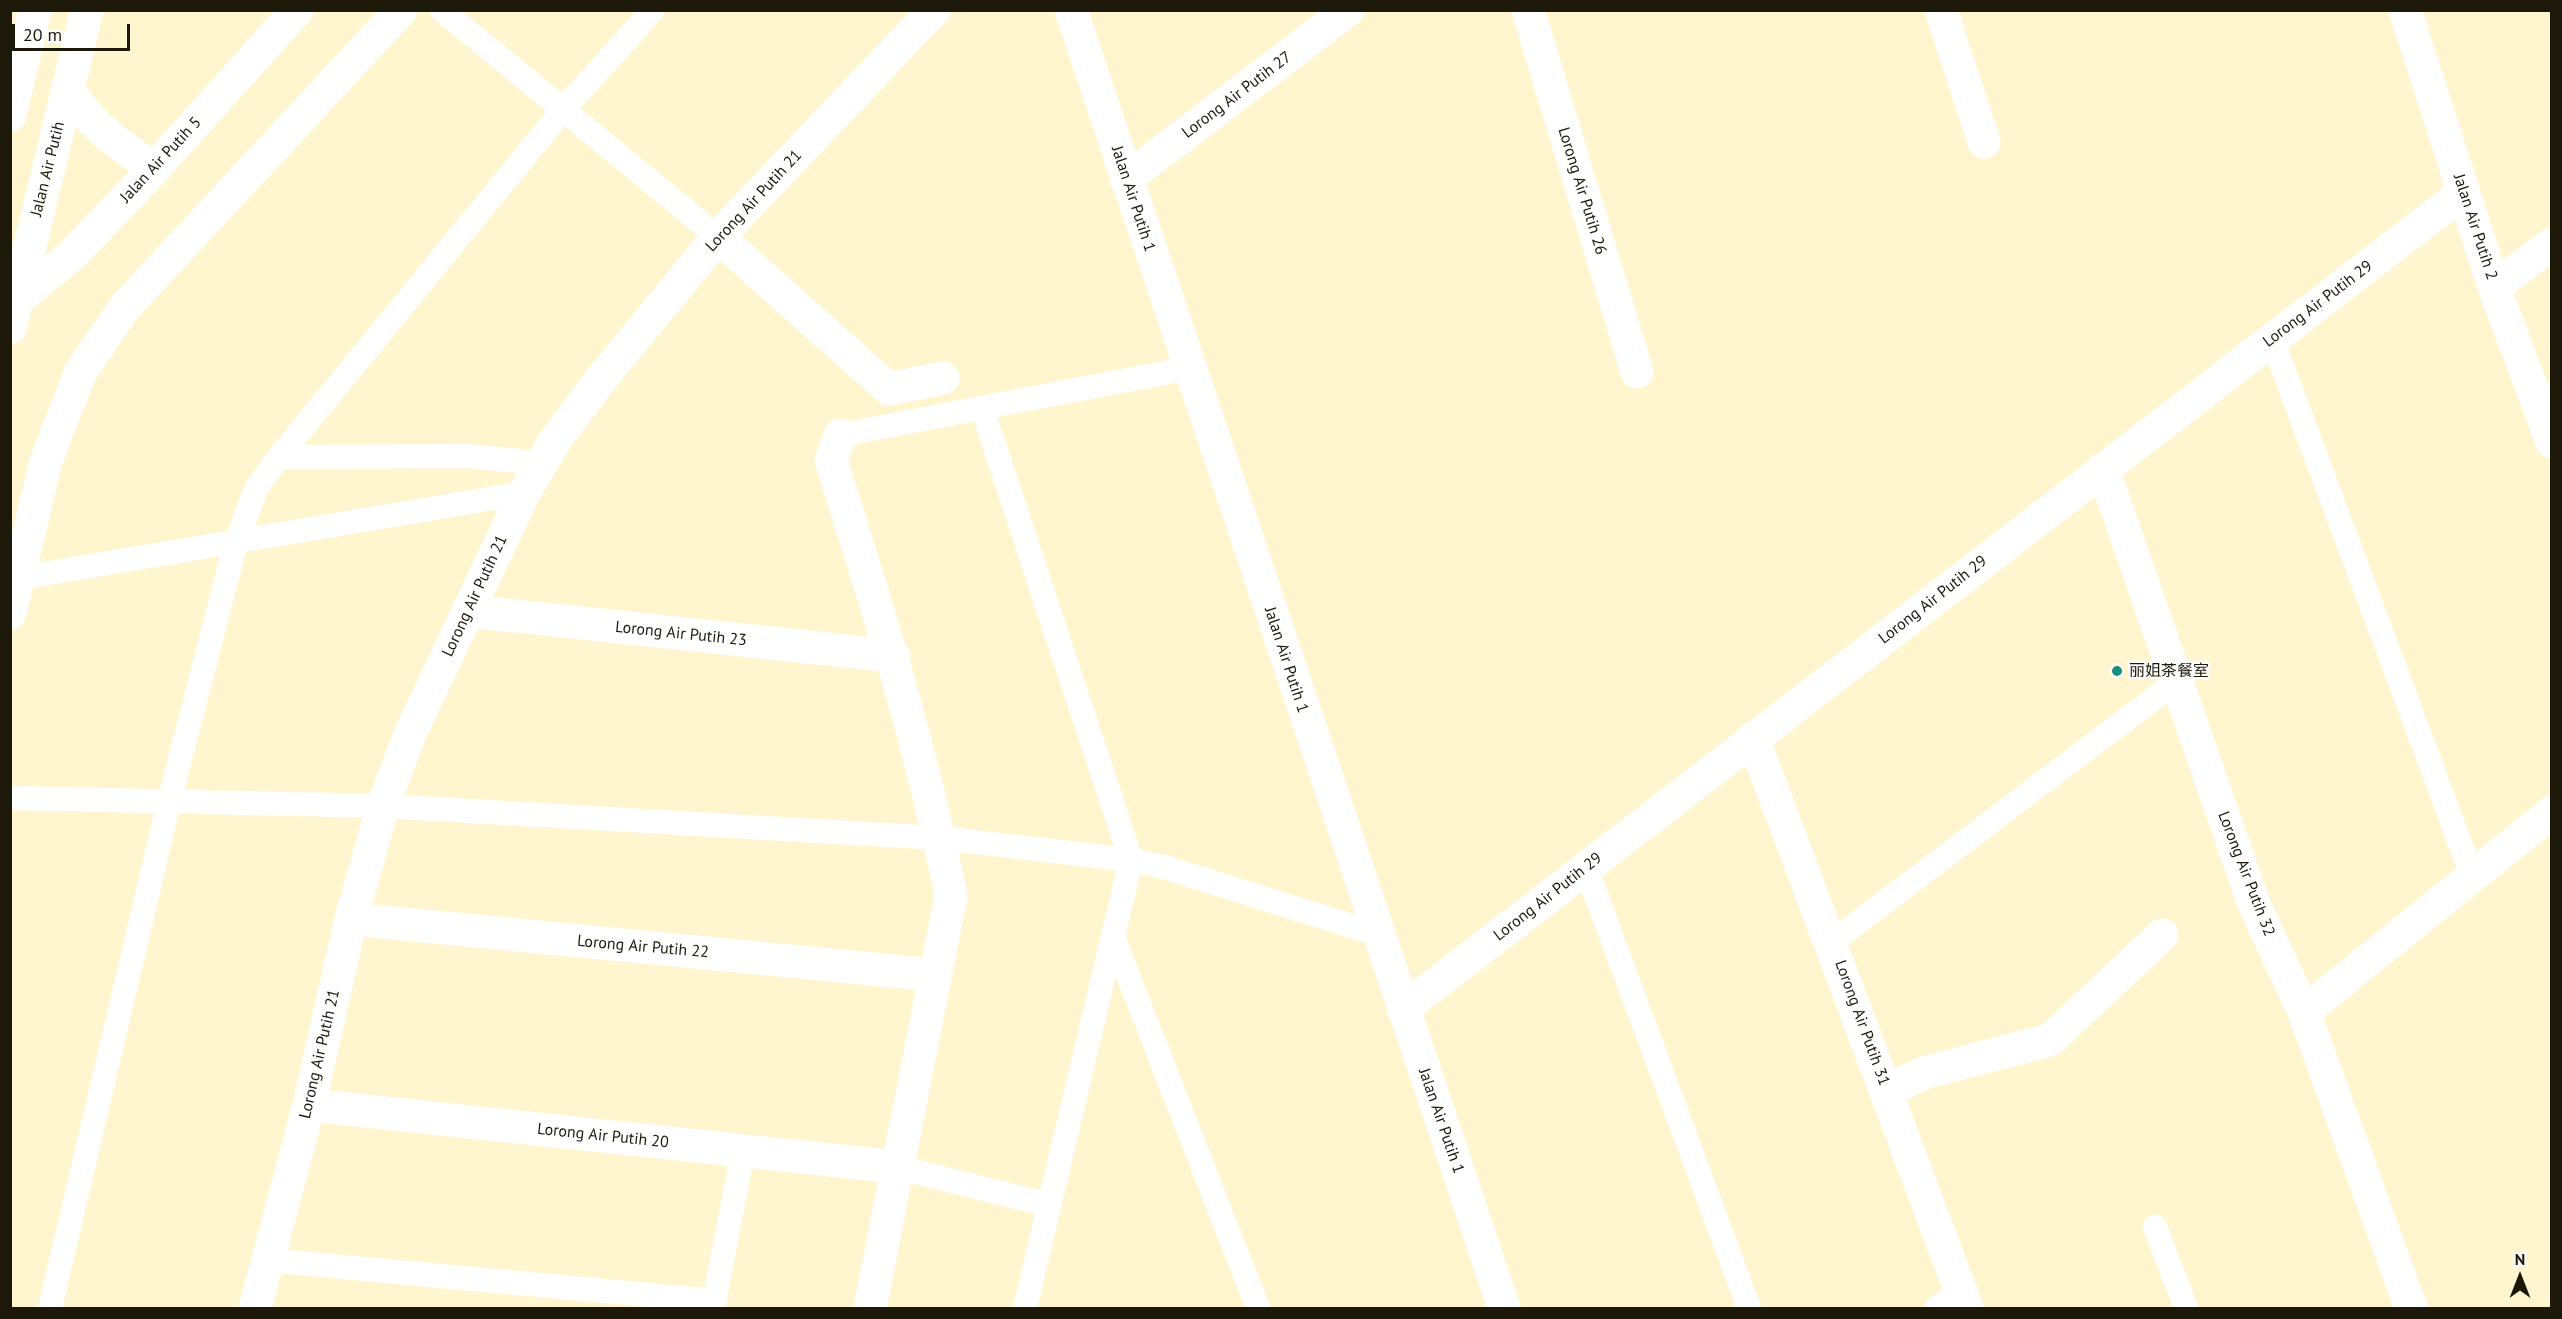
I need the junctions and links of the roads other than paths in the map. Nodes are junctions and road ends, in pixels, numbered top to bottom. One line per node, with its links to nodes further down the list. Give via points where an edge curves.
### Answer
1 (35, 10): 15 (street)
2 (87, 10): 13 (street, Jalan Air Putih)
3 (297, 10): 17 (street, Jalan Air Putih 5)
4 (401, 10): 36 (street, via 124,308 80,374 46,461)
5 (442, 10): 14 (lane)
6 (653, 10): 14 (lane)
7 (934, 10): 20 (street, Lorong Air Putih 21)
8 (1071, 10): 18 (street, Jalan Air Putih 1)
9 (1348, 10): 18 (street, Lorong Air Putih 27)
10 (1528, 10): 26 (street, Lorong Air Putih 26)
11 (1941, 10): 16 (street)
12 (2405, 10): 19 (street, Jalan Air Putih 2)
13 (68, 88): 17 (street, via 96,126); 23 (street, Jalan Air Putih)
14 (562, 111): 20 (lane); 31 (lane)
15 (10, 116)
16 (1984, 142)
17 (154, 169): 23 (street, Jalan Air Putih 5)
18 (1126, 178): 25 (street, Jalan Air Putih 1)
19 (2464, 192): 22 (street, Jalan Air Putih 2); 24 (street, Lorong Air Putih 29)
20 (718, 237): 27 (street, via 889,389); 32 (street, Lorong Air Putih 21, via 602,378)
21 (2552, 244): 22 (street)
22 (2494, 287): 29 (street, Jalan Air Putih 2)
23 (13, 311)
24 (2272, 339): 33 (street, Lorong Air Putih 29); 49 (lane)
25 (1190, 368): 28 (lane); 51 (street, Jalan Air Putih 1)
26 (1637, 372)
27 (943, 378)
28 (982, 408): 30 (lane); 47 (lane)
29 (2550, 433)
30 (840, 435): 39 (street, via 831,461)
31 (279, 457): 32 (lane, via 466,456); 35 (lane, via 256,489)
32 (541, 463): 34 (street, Lorong Air Putih 21)
33 (2103, 469): 40 (street, Lorong Air Putih 32); 41 (street, Lorong Air Putih 29)
34 (524, 493): 35 (lane); 37 (street, Lorong Air Putih 21)
35 (236, 542): 36 (lane); 43 (lane)
36 (20, 578): 38 (street)
37 (468, 611): 39 (street, Lorong Air Putih 23); 44 (street, Lorong Air Putih 21, via 410,734)
38 (10, 613)
39 (894, 656): 46 (street)
40 (2177, 681): 54 (lane); 57 (street, Lorong Air Putih 32, via 2254,904)
41 (1753, 738): 48 (street, Lorong Air Putih 29); 54 (street, Lorong Air Putih 31)
42 (10, 798): 43 (lane)
43 (169, 802): 44 (lane); 67 (lane)
44 (383, 806): 46 (lane); 50 (street, Lorong Air Putih 21)
45 (2552, 812): 49 (street)
46 (940, 838): 47 (lane); 55 (street, via 951,896)
47 (1131, 860): 51 (lane); 53 (lane)
48 (1586, 867): 56 (street, Lorong Air Putih 29); 73 (lane)
49 (2472, 875): 57 (street)
50 (351, 919): 55 (street, Lorong Air Putih 22); 59 (street, Lorong Air Putih 21)
51 (1377, 934): 56 (street, Jalan Air Putih 1)
52 (2162, 935): 58 (street, via 2050,1040 1923,1073)
53 (1113, 937): 62 (lane); 71 (lane)
54 (1832, 942): 58 (street, Lorong Air Putih 31)
55 (935, 975): 61 (street)
56 (1403, 1009): 72 (street, Jalan Air Putih 1)
57 (2304, 1012): 75 (street, Lorong Air Putih 32)
58 (1887, 1091): 65 (street, Lorong Air Putih 31)
59 (309, 1105): 60 (street, Lorong Air Putih 20); 64 (street, Lorong Air Putih 21)
60 (743, 1151): 61 (street, Lorong Air Putih 20); 66 (lane)
61 (897, 1167): 62 (lane); 69 (street)
62 (1049, 1205): 70 (lane)
63 (2155, 1227): 74 (lane)
64 (266, 1260): 66 (lane); 68 (street, Lorong Air Putih 21)
65 (1955, 1302)
66 (714, 1305)
67 (50, 1308)
68 (255, 1308)
69 (870, 1308)
70 (1025, 1308)
71 (1258, 1308)
72 (1504, 1308)
73 (1749, 1308)
74 (2186, 1308)
75 (2411, 1308)

